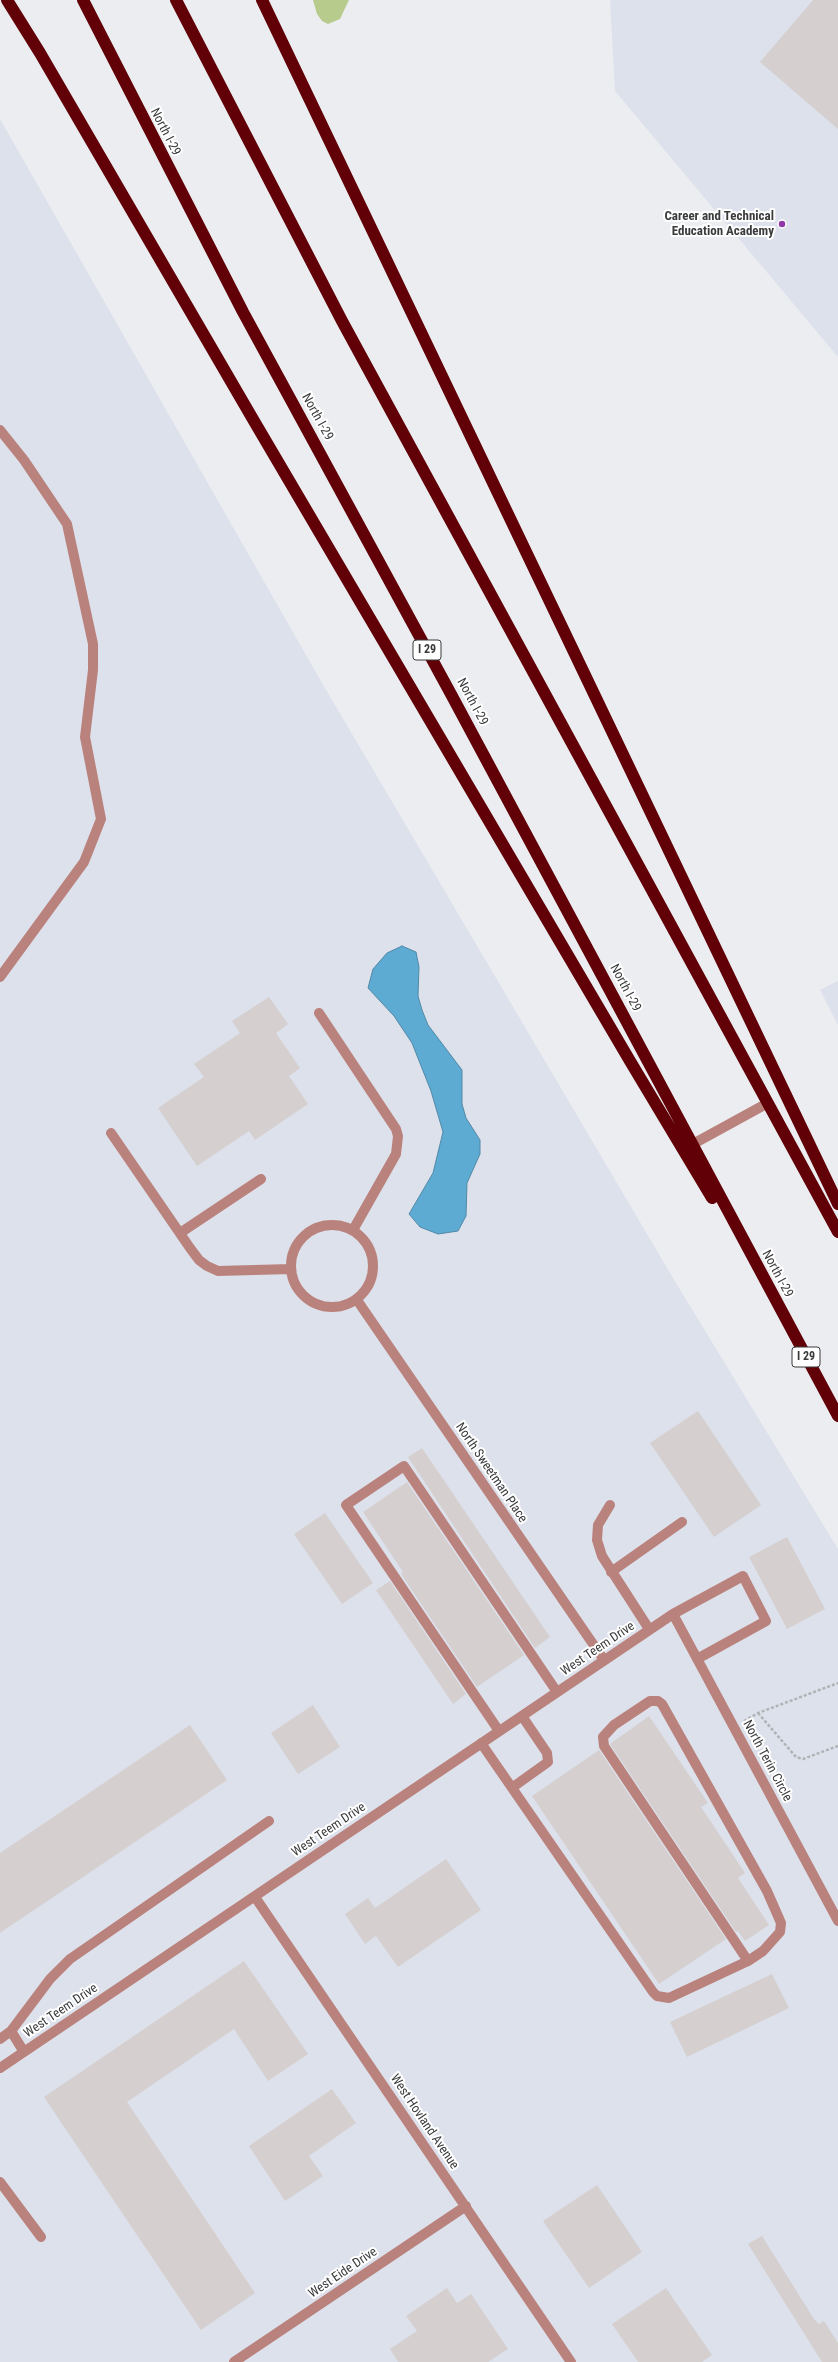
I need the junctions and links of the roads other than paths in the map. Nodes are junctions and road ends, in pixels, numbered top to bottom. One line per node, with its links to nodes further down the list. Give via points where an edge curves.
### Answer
1 (83, 0): 10 (highway, North I-29 / I 29, via 243,312)
2 (176, 0): 8 (highway, via 323,288)
3 (262, 0): 12 (highway)
4 (8, 2): 17 (highway, via 630,1061)
5 (0, 430): 6 (street, via 5,433 67,524 93,644 93,670 85,737 101,819 84,862)
6 (0, 977)
7 (319, 1013): 13 (street, via 396,1129 398,1136 396,1154)
8 (766, 1104): 10 (street); 14 (highway)
9 (111, 1133): 15 (street)
10 (692, 1144): 17 (highway, North I-29 / I 29)
11 (261, 1179): 15 (street)
12 (838, 1204)
13 (353, 1230): 16 (street, via 340,1225 326,1225 313,1229 302,1237 295,1248); 18 (street, via 364,1239 371,1250 374,1264 366,1290)
14 (838, 1232)
15 (180, 1234): 16 (street, via 199,1260 218,1271)
16 (291, 1269): 18 (street, via 297,1288 306,1298 318,1305 344,1306)
17 (773, 1298): 19 (highway, North I-29 / I 29)
18 (357, 1300): 26 (street, North Sweetman Place)
19 (838, 1416)
20 (610, 1505): 22 (street, via 598,1525 597,1540)
21 (682, 1522): 22 (street)
22 (611, 1572): 24 (street)
23 (673, 1614): 24 (street, West Teem Drive); 25 (street, North Terin Circle); 25 (street, West Teem Drive, via 743,1576 766,1621)
24 (649, 1629): 26 (street, West Teem Drive)
25 (697, 1658): 34 (street, North Terin Circle)
26 (604, 1660): 27 (street, West Teem Drive)
27 (557, 1692): 28 (street, West Teem Drive); 29 (street, via 404,1466 346,1505)
28 (522, 1716): 29 (street, West Teem Drive); 31 (street, via 547,1753 548,1762)
29 (499, 1731): 30 (street, West Teem Drive)
30 (482, 1743): 31 (street); 33 (street, West Teem Drive)
31 (513, 1787): 35 (street, via 657,1996 669,1998)
32 (269, 1821): 36 (street, via 70,1958 50,1979)
33 (255, 1897): 38 (street, West Teem Drive); 41 (street, West Hovland Avenue)
34 (838, 1921)
35 (748, 1961): 35 (street, via 772,1943 780,1932 781,1923 767,1891 662,1704 650,1701 606,1732 602,1737 604,1746)
36 (11, 2032): 37 (street); 38 (street)
37 (0, 2039)
38 (24, 2052): 39 (street, West Teem Drive)
39 (0, 2068)
40 (0, 2182): 42 (street)
41 (466, 2206): 43 (street, West Eide Drive); 44 (street, West Hovland Avenue)
42 (41, 2237)
43 (234, 2362)
44 (571, 2362)

